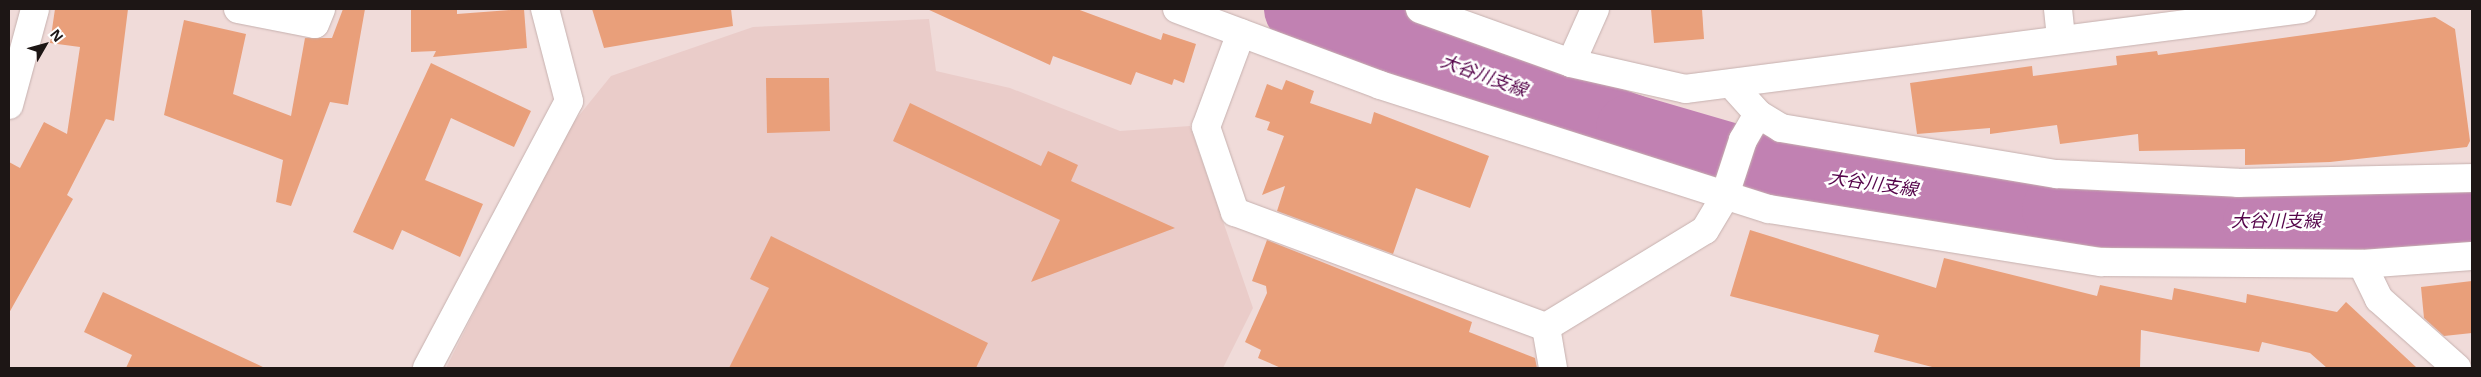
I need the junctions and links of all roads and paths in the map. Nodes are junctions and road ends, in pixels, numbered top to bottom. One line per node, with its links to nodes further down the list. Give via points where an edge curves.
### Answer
1 (35, 9): 14 (street)
2 (238, 9): 3 (street, via 315,24)
3 (321, 9)
4 (544, 9): 21 (street, via 569,101)
5 (1178, 9): 10 (street)
6 (1420, 9): 12 (street)
7 (1595, 9): 12 (street)
8 (2058, 9): 11 (street)
9 (2302, 9): 11 (street)
10 (1241, 33): 17 (street, via 1380,85); 20 (street, via 1206,127 1235,212)
11 (2061, 39): 13 (street)
12 (1571, 63): 13 (street, via 1685,89)
13 (1732, 86): 15 (street)
14 (9, 105)
15 (1758, 114): 16 (street, via 1781,128 2057,174 2238,183); 17 (street, via 1743,140)
16 (2472, 178)
17 (1726, 190): 19 (street, via 2101,262); 20 (street, via 1705,230)
18 (2472, 256): 19 (street)
19 (2362, 264): 23 (street, via 2379,299)
20 (1546, 327): 22 (street)
21 (427, 368)
22 (1553, 368)
23 (2457, 368)

